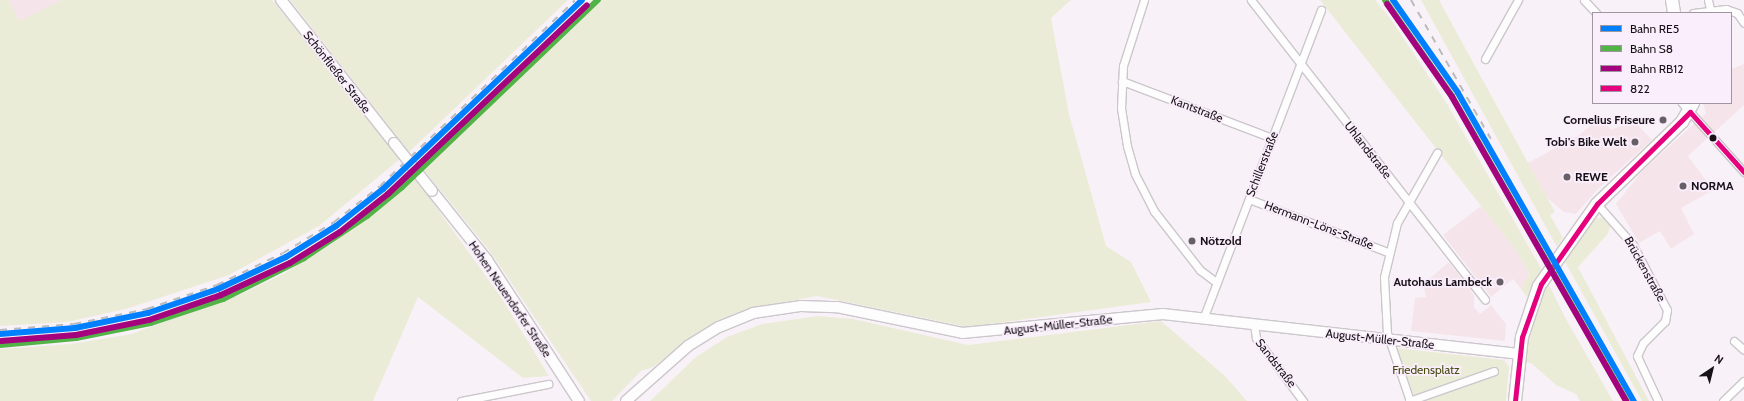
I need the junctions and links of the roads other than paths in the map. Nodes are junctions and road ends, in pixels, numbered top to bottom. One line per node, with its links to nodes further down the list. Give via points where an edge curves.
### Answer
1 (281, 0): 18 (main road, Schönfließer Straße)
2 (1144, 0): 15 (street, via 1129,38)
3 (1251, 0): 14 (street, Uhlandstraße)
4 (1518, 0): 13 (street)
5 (1584, 0): 10 (street)
6 (1672, 0): 11 (main road)
7 (1708, 0): 9 (street)
8 (1321, 10): 14 (street, Schillerstraße)
9 (1711, 11): 12 (street, via 1731,10)
10 (1595, 12)
11 (1674, 12)
12 (1744, 23)
13 (1486, 59)
14 (1301, 63): 17 (street, Schillerstraße); 22 (street, Uhlandstraße)
15 (1122, 81): 17 (street, Kantstraße); 25 (street, via 1124,132 1141,187 1171,235 1204,274)
16 (1688, 106): 20 (street); 23 (main road)
17 (1272, 138): 21 (street, Schillerstraße)
18 (394, 143): 37 (main road, Hohen Neuendorfer Straße, bridge, via 487,260)
19 (1436, 153): 22 (street)
20 (1744, 172)
21 (1249, 198): 24 (street, Hermann-Löns-Straße); 25 (street, Schillerstraße)
22 (1408, 201): 24 (street); 26 (street, Uhlandstraße)
23 (1596, 204): 32 (main road, via 1545,277 1529,311); 42 (street, Brückenstraße, via 1633,245 1667,310 1665,321 1643,344 1636,356)
24 (1388, 252): 29 (street, via 1383,289)
25 (1217, 283): 27 (street, Schillerstraße)
26 (1485, 300)
27 (1204, 319): 28 (main road, August-Müller-Straße); 38 (main road, August-Müller-Straße, via 1148,314 972,334 837,307 777,308 741,317 705,334)
28 (1254, 324): 29 (main road, August-Müller-Straße); 39 (street, Sandstraße, via 1256,338)
29 (1388, 340): 32 (main road, August-Müller-Straße); 40 (street)
30 (1734, 341): 31 (street)
31 (1744, 350)
32 (1519, 354): 41 (main road)
33 (1494, 371): 40 (street)
34 (1744, 381): 43 (street)
35 (548, 384): 36 (street)
36 (461, 401)
37 (579, 401)
38 (626, 401)
39 (1303, 401)
40 (1409, 401)
41 (1515, 401)
42 (1658, 401)
43 (1723, 401)

